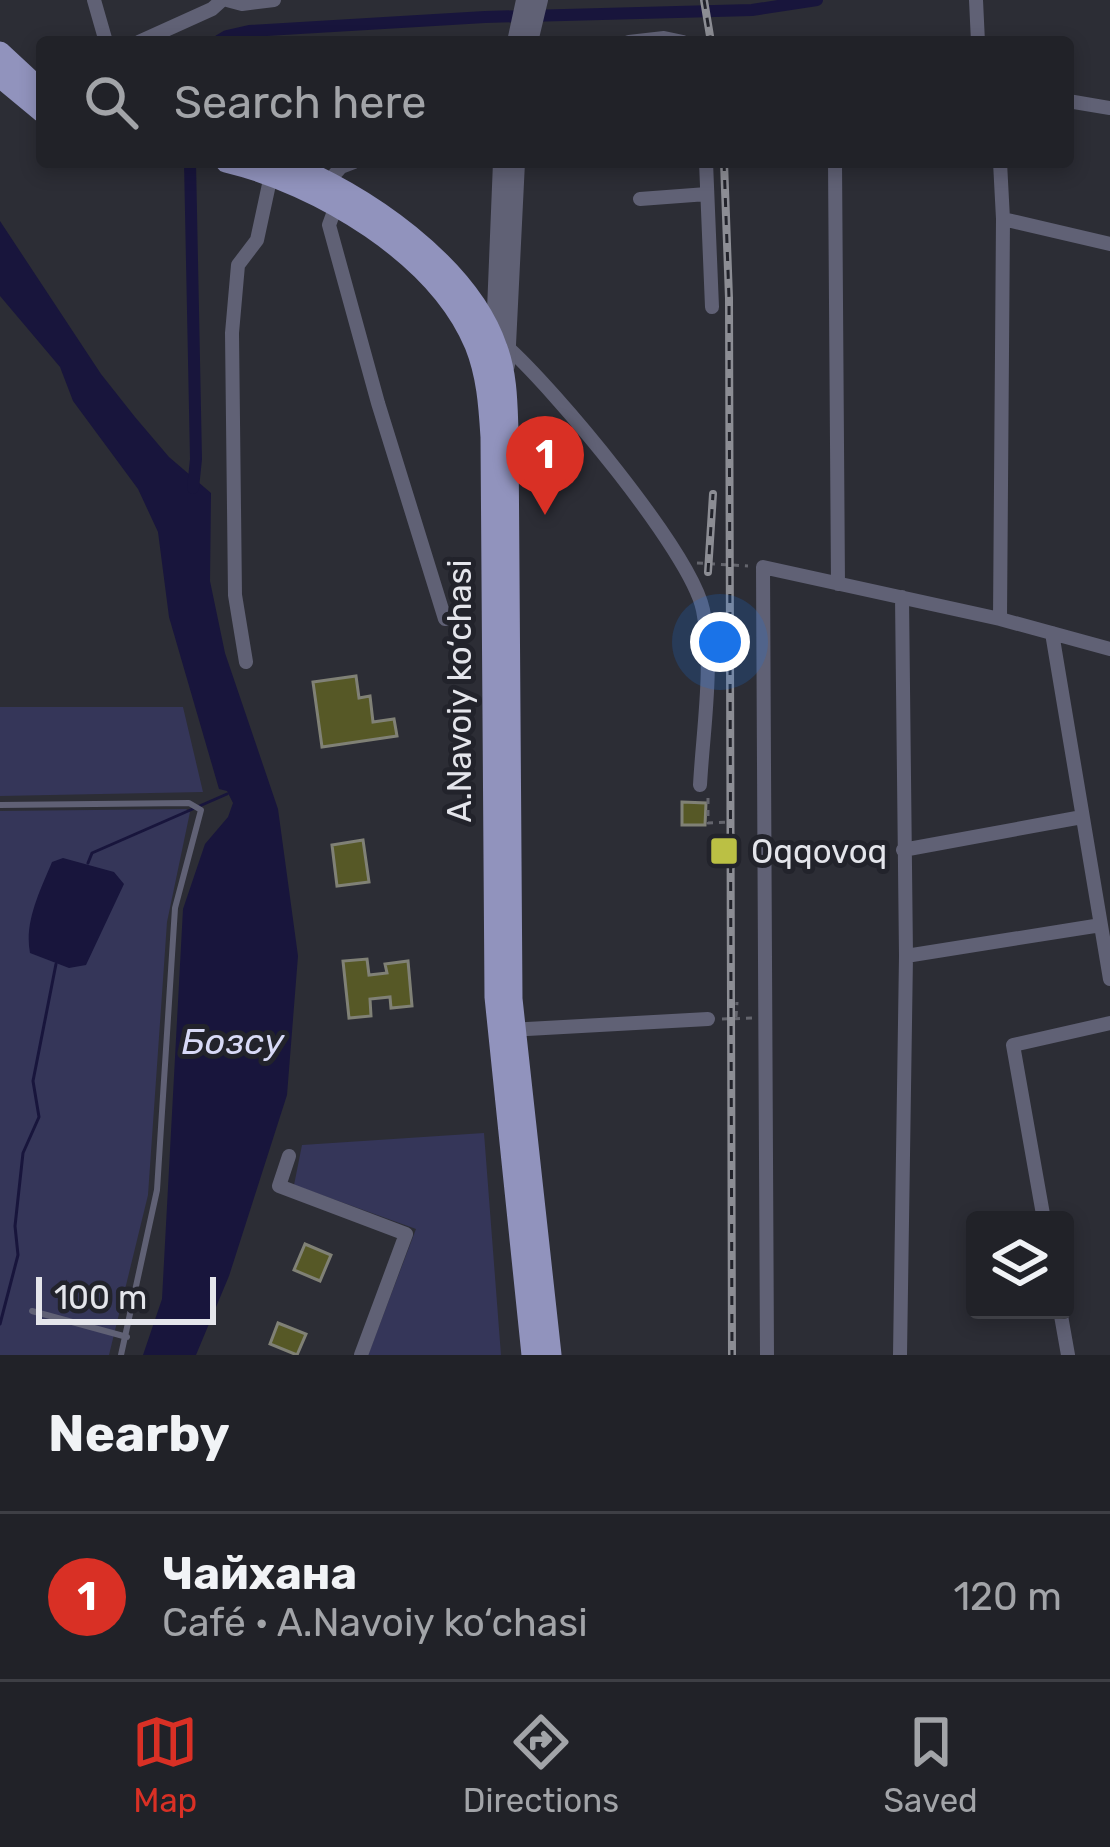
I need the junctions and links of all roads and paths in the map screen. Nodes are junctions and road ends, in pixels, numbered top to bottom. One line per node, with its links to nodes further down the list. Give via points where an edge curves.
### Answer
1 (94, 0): 6 (street)
2 (224, 0): 3 (street); 7 (street)
3 (274, 0)
4 (976, 0): 9 (street)
5 (530, 4): 8 (street)
6 (104, 36)
7 (152, 36)
8 (524, 36)
9 (978, 36)
10 (0, 52): 12 (main road)
11 (0, 77): 14 (main road)
12 (36, 85)
13 (1074, 102): 15 (street)
14 (36, 107)
15 (1110, 108)
16 (339, 168): 23 (street)
17 (502, 168): 30 (street)
18 (516, 168): 30 (street)
19 (706, 168): 24 (street)
20 (835, 168): 33 (street)
21 (1000, 168): 27 (street)
22 (278, 169): 23 (main road); 26 (main road); 39 (street, via 257,240 238,265 232,333 235,596)
23 (328, 182): 30 (main road, via 441,265 470,298)
24 (707, 194): 25 (street); 29 (street)
25 (640, 199)
26 (336, 206): 30 (main road, via 390,244); 35 (street, via 329,226)
27 (1003, 219): 28 (street); 36 (street)
28 (1110, 244)
29 (712, 307)
30 (493, 344): 31 (street, via 615,471); 53 (main road)
31 (684, 562): 32 (path); 40 (street, via 706,628)
32 (763, 567): 33 (street); 49 (street)
33 (838, 584): 34 (street)
34 (902, 597): 36 (street); 44 (street)
35 (445, 619)
36 (1000, 619): 37 (street)
37 (1052, 633): 38 (street); 42 (street)
38 (1110, 649)
39 (246, 662)
40 (700, 785): 43 (path, via 707,785 708,823)
41 (0, 805): 58 (lane, via 190,803 201,810 175,908 157,1190)
42 (1082, 817): 44 (street); 45 (street)
43 (734, 822)
44 (903, 850): 46 (street)
45 (1101, 925): 46 (street); 47 (street)
46 (906, 956): 64 (street)
47 (1110, 979)
48 (736, 1002): 50 (path)
49 (765, 1017): 50 (path); 63 (street)
50 (736, 1018): 51 (path)
51 (709, 1019): 53 (street)
52 (1110, 1023): 55 (street, via 1013,1046)
53 (507, 1041): 59 (main road); 62 (main road)
54 (289, 1156): 61 (street, via 279,1186 406,1234)
55 (1042, 1211)
56 (32, 1311): 58 (lane)
57 (1062, 1319): 65 (street)
58 (127, 1337): 60 (lane)
59 (550, 1354): 62 (main road)
60 (122, 1355)
61 (361, 1355)
62 (536, 1355)
63 (767, 1355)
64 (900, 1355)
65 (1068, 1355)

